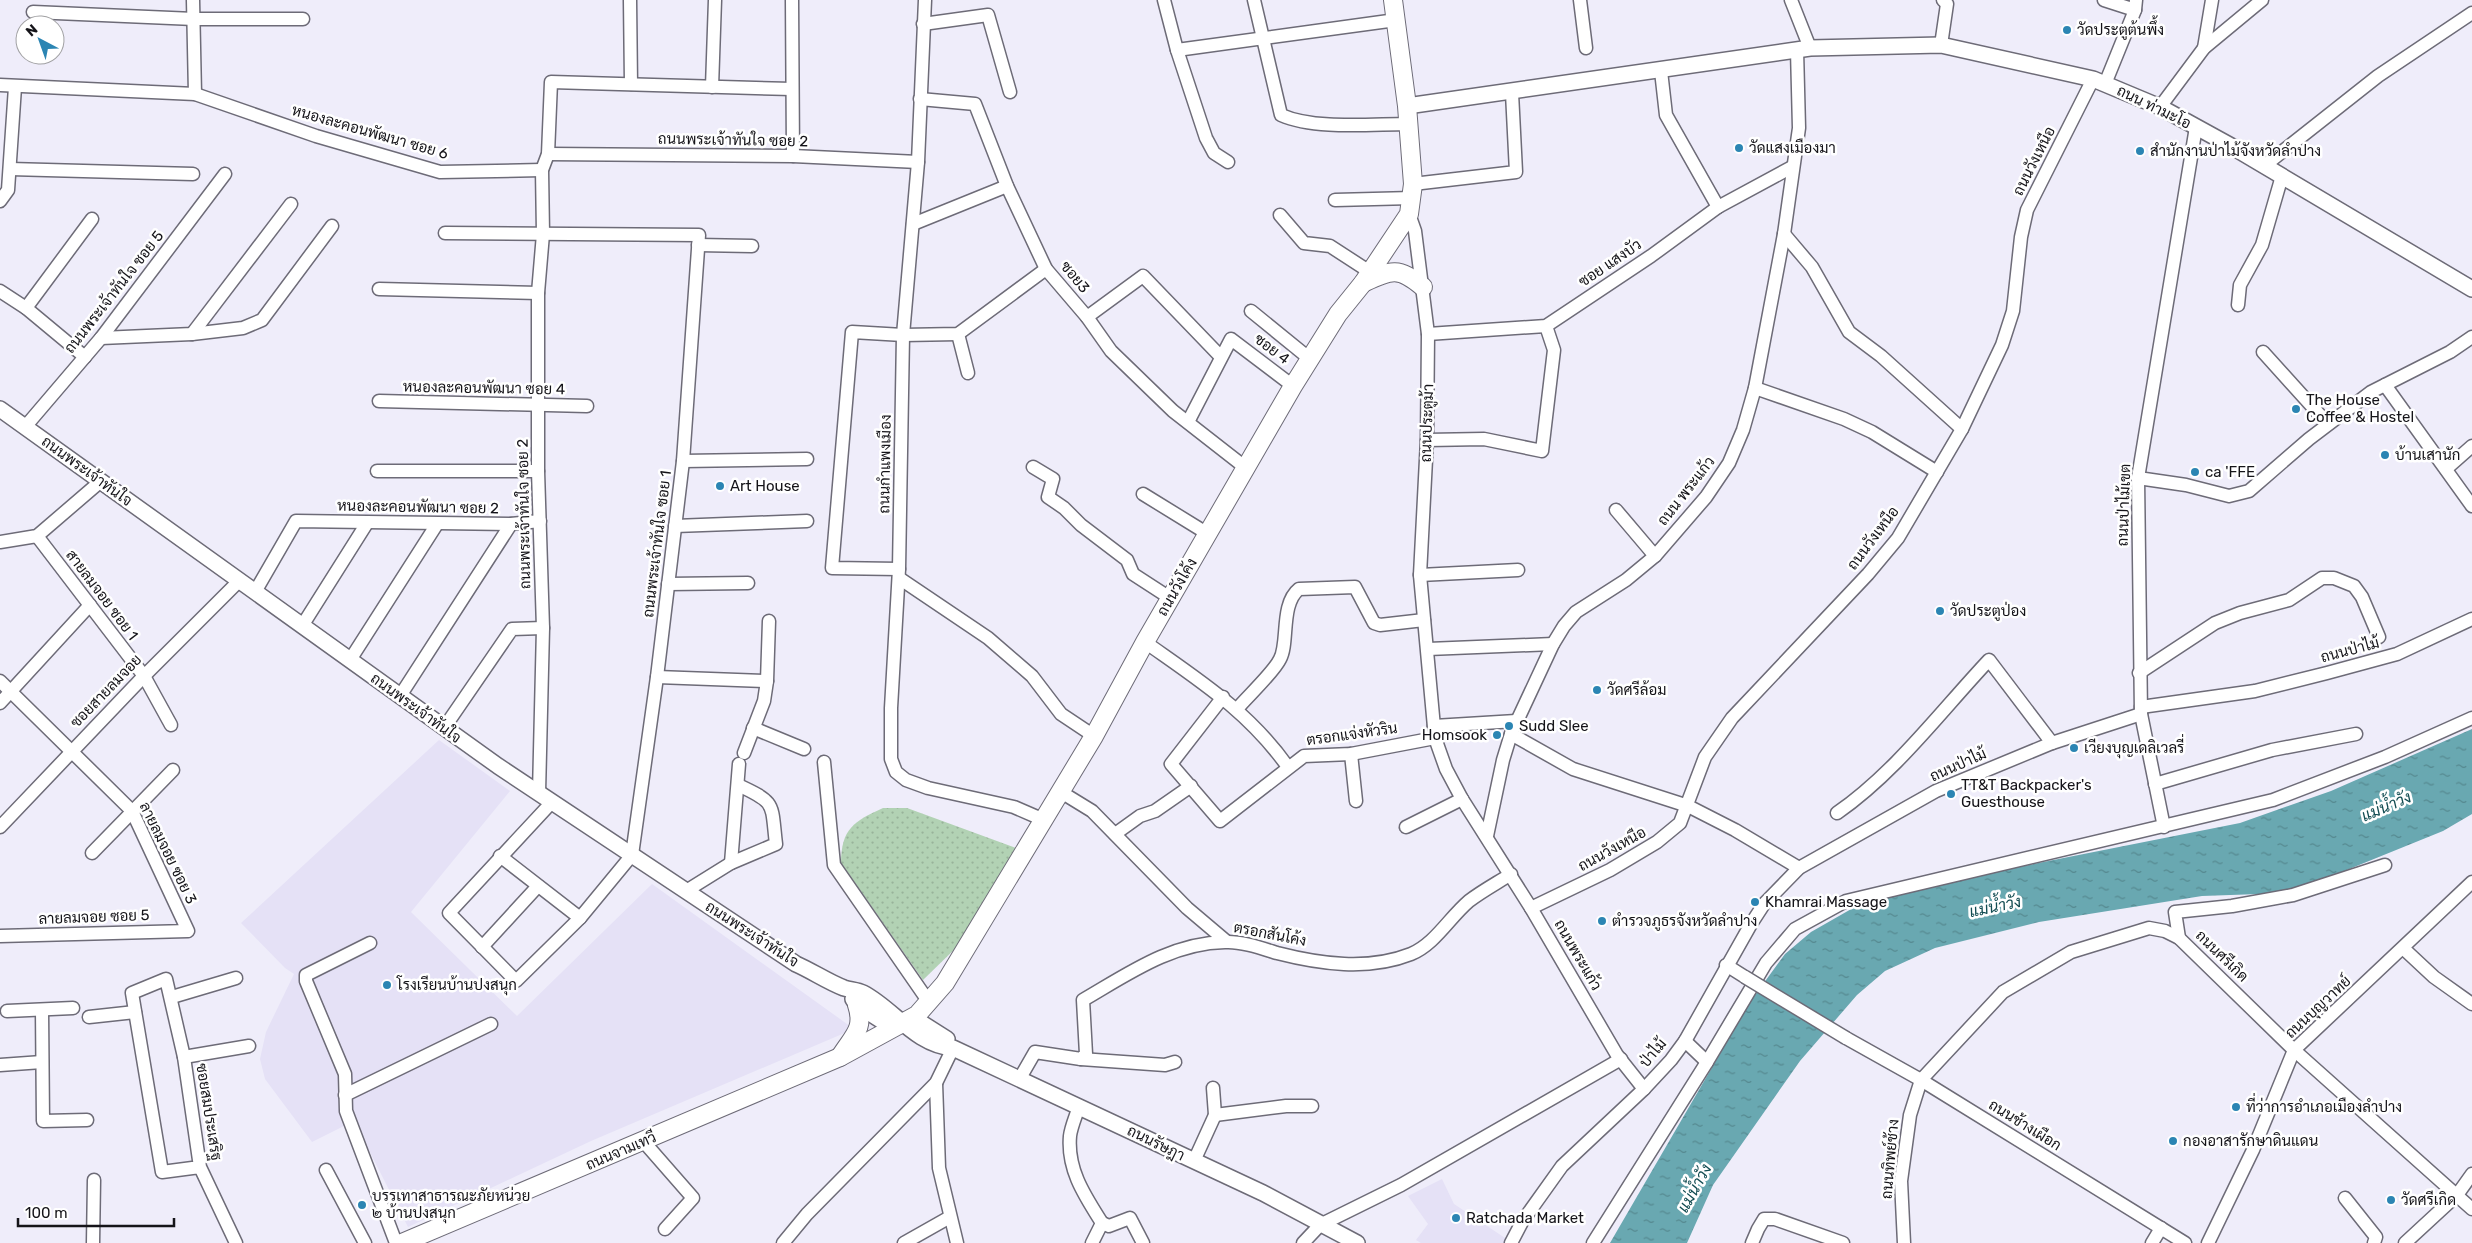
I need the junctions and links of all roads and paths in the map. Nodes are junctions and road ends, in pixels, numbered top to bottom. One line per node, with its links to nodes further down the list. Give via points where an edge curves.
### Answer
1 (194, 0): 18 (street)
2 (630, 0): 30 (street)
3 (716, 0): 33 (street)
4 (792, 0): 34 (street)
5 (925, 0): 21 (street, ถนนกำแพงเมือง)
6 (1164, 0): 27 (street)
7 (1254, 0): 22 (street)
8 (1393, 0): 20 (main road, ถนนประตูม้า)
9 (1580, 0): 24 (street)
10 (1791, 0): 26 (street)
11 (1943, 0): 23 (street, via 1947,4)
12 (2104, 0): 15 (street)
13 (2212, 0): 25 (street)
14 (2262, 0): 25 (street)
15 (2135, 5): 29 (street, ถนนวังเหนือ)
16 (33, 12): 18 (street)
17 (2472, 14): 46 (street, via 2378,76)
18 (194, 19): 19 (street); 37 (street)
19 (302, 20)
20 (1396, 20): 22 (street); 40 (main road, ถนนประตูม้า)
21 (923, 24): 35 (street, via 988,15); 38 (street, ถนนกำแพงเมือง)
22 (1263, 39): 27 (street); 40 (street, via 1281,116 1329,124)
23 (1941, 45): 26 (street, ถนน ท่ามะโอ); 29 (street, ถนน ท่ามะโอ)
24 (1586, 48)
25 (2204, 48): 39 (street)
26 (1804, 49): 28 (street, ถนน ท่ามะโอ); 47 (street, ถนน พระแก้ว, via 1799,128)
27 (1177, 50): 45 (street, via 1206,138 1214,153)
28 (1661, 71): 36 (street, ถนน ท่ามะโอ); 58 (street, via 1666,115)
29 (2099, 82): 39 (street, ถนน ท่ามะโอ); 101 (street, ถนนวังเหนือ, via 2027,210 2013,311 2002,345)
30 (631, 84): 33 (street, ถนนพระเจ้าทันใจ ซอย 2); 42 (street, ถนนพระเจ้าทันใจ ซอย 2, via 550,82)
31 (0, 86): 32 (street, หนองละคอนพัฒนา ซอย 6)
32 (15, 87): 37 (street, หนองละคอนพัฒนา ซอย 6); 48 (street)
33 (712, 87): 34 (street, ถนนพระเจ้าทันใจ ซอย 2)
34 (792, 89): 43 (street)
35 (1010, 92)
36 (1512, 93): 40 (street, ถนน ท่ามะโอ); 54 (street, via 1516,172)
37 (195, 94): 49 (street, หนองละคอนพัฒนา ซอย 6, via 316,136 440,172)
38 (920, 99): 44 (street, ถนนกำแพงเมือง); 53 (street, ซอย3, via 975,104)
39 (2160, 107): 41 (street, ถนน ท่ามะโอ)
40 (1408, 115): 54 (main road, ถนนประตูม้า)
41 (2196, 127): 46 (street, ถนน ท่ามะโอ); 112 (street, ถนนป่าไม้เขต)
42 (548, 154): 43 (street, ถนนพระเจ้าทันใจ ซอย 2); 49 (street, ถนนพระเจ้าทันใจ ซอย 2)
43 (793, 156): 44 (street, ถนนพระเจ้าทันใจ ซอย 2)
44 (918, 162): 61 (street, ถนนกำแพงเมือง)
45 (1228, 162)
46 (2264, 166): 52 (street, ถนน ท่ามะโอ)
47 (1792, 167): 58 (street, ซอย แสงบัว); 65 (street, ถนน พระแก้ว)
48 (10, 169): 50 (street); 56 (street, via 8,190)
49 (542, 170): 64 (street, ถนนพระเจ้าทันใจ ซอย 2)
50 (193, 174)
51 (226, 174): 85 (street, ถนนพระเจ้าทันใจ ซอย 5)
52 (2282, 176): 71 (street, ถนน ท่ามะโอ); 75 (street, via 2262,245 2240,285)
53 (1006, 186): 61 (street); 68 (street, ซอย3)
54 (1411, 199): 55 (street); 69 (main road, ถนนวังโค้ง); 70 (street, ถนนประตูม้า)
55 (1335, 200)
56 (0, 201)
57 (291, 204): 80 (street)
58 (1718, 208): 79 (street, ซอย แสงบัว)
59 (1280, 215): 69 (street, via 1304,243 1330,246)
60 (92, 220): 76 (street)
61 (913, 224): 83 (street, ถนนกำแพงเมือง)
62 (332, 226): 80 (street, via 262,320 243,328)
63 (446, 233): 64 (street)
64 (543, 234): 66 (street); 74 (street, ถนนพระเจ้าทันใจ ซอย 2)
65 (1784, 234): 93 (street, ถนน พระแก้ว); 101 (street, via 1812,267 1849,332)
66 (699, 240): 67 (street); 105 (street, ถนนพระเจ้าทันใจ ซอย 1)
67 (752, 246)
68 (1046, 269): 78 (street, ซอย3); 81 (street)
69 (1367, 278): 70 (main road, via 1397,272 1408,274); 89 (main road, ถนนวังโค้ง, via 1338,314)
70 (1423, 287): 82 (street, ถนนประตูม้า)
71 (2472, 289)
72 (379, 290): 74 (street)
73 (0, 291): 76 (street)
74 (538, 293): 95 (street, ถนนพระเจ้าทันใจ ซอย 2)
75 (2238, 305)
76 (26, 308): 87 (street)
77 (1251, 312): 89 (street)
78 (1087, 316): 88 (street, via 1143,276); 98 (street, ซอย3, via 1111,351)
79 (1546, 326): 82 (street, ซอย แสงบัว); 102 (street, via 1554,350 1542,450 1484,438)
80 (192, 334): 85 (street)
81 (958, 334): 83 (street); 90 (street)
82 (1428, 334): 102 (street, ถนนประตูม้า)
83 (903, 335): 128 (street, ถนนกำแพงเมือง); 128 (street, via 852,332 832,568)
84 (2472, 337): 92 (street)
85 (101, 338): 87 (street, ถนนพระเจ้าทันใจ ซอย 5)
86 (2263, 352): 99 (street)
87 (85, 357): 100 (street, ถนนพระเจ้าทันใจ ซอย 5)
88 (1221, 357): 91 (street, ซอย 4, via 1230,339); 98 (street)
89 (1310, 359): 91 (main road, ถนนวังโค้ง)
90 (968, 373)
91 (1293, 386): 107 (main road, ถนนวังโค้ง)
92 (2385, 386): 99 (street, via 2371,392); 108 (street)
93 (1755, 388): 111 (street, via 1844,419 1872,432); 126 (street, ถนน พระแก้ว, via 1729,463 1706,497)
94 (379, 401): 95 (street, หนองละคอนพัฒนา ซอย 4)
95 (540, 406): 96 (street, หนองละคอนพัฒนา ซอย 4); 110 (street, ถนนพระเจ้าทันใจ ซอย 2)
96 (587, 406)
97 (0, 409): 100 (street, ถนนพระเจ้าทันใจ)
98 (1188, 422): 107 (street, ซอย3)
99 (2328, 424): 112 (street, via 2249,491 2230,496)
100 (25, 427): 113 (street, ถนนพระเจ้าทันใจ)
101 (1962, 428): 111 (street, ถนนวังเหนือ)
102 (1427, 440): 129 (street, ถนนประตูม้า)
103 (2472, 446): 108 (street)
104 (807, 459): 105 (street)
105 (683, 461): 122 (street, ถนนพระเจ้าทันใจ ซอย 1)
106 (1033, 467): 134 (street, via 1053,479 1050,499 1127,560 1133,574)
107 (1246, 468): 123 (main road, ถนนวังโค้ง)
108 (2446, 469): 115 (street)
109 (377, 471): 110 (street)
110 (538, 471): 117 (street, ถนนพระเจ้าทันใจ ซอย 2)
111 (1937, 472): 181 (street, ถนนวังเหนือ, via 1898,538 1732,718 1705,757)
112 (2138, 478): 146 (street, ถนนป่าไม้เขต)
113 (101, 481): 124 (street); 130 (street, ถนนพระเจ้าทันใจ)
114 (1143, 494): 123 (street)
115 (2472, 506)
116 (1616, 510): 126 (street)
117 (540, 521): 121 (street, หนองละคอนพัฒนา ซอย 2); 140 (street, ถนนพระเจ้าทันใจ ซอย 2)
118 (807, 521): 122 (street)
119 (367, 523): 120 (street, หนองละคอนพัฒนา ซอย 2); 133 (street, หนองละคอนพัฒนา ซอย 2, via 296,521); 139 (street)
120 (437, 524): 121 (street, หนองละคอนพัฒนา ซอย 2); 145 (street)
121 (511, 524): 152 (street)
122 (675, 526): 132 (street, ถนนพระเจ้าทันใจ ซอย 1)
123 (1208, 534): 134 (main road, ถนนวังโค้ง)
124 (37, 536): 125 (street); 135 (street, สายลมจอย ซอย 1)
125 (0, 542)
126 (1655, 556): 143 (street, ถนน พระแก้ว, via 1626,580 1576,612)
127 (1518, 570): 129 (street)
128 (899, 573): 165 (street, via 988,638 1032,676 1061,714); 184 (street, ถนนกำแพงเมือง, via 891,708 891,759 896,772 906,780 928,788 1014,807)
129 (1420, 575): 137 (street, ถนนประตูม้า)
130 (239, 581): 133 (street, ถนนพระเจ้าทันใจ); 147 (street, ซอยสายลมจอย)
131 (748, 583): 132 (street)
132 (668, 584): 148 (street, ถนนพระเจ้าทันใจ ซอย 1)
133 (254, 592): 139 (street, ถนนพระเจ้าทันใจ)
134 (1170, 598): 142 (main road, ถนนวังโค้ง)
135 (90, 605): 147 (street, สายลมจอย ซอย 1); 151 (street)
136 (2472, 618): 156 (street, ถนนป่าไม้, via 2397,654 2255,691)
137 (1424, 620): 144 (street, ถนนประตูม้า); 155 (street, via 1380,626 1374,623 1355,588 1298,589 1294,592 1285,621 1281,659)
138 (769, 621): 150 (street)
139 (302, 626): 145 (street, ถนนพระเจ้าทันใจ)
140 (543, 628): 160 (street, via 512,630); 177 (street, ถนนพระเจ้าทันใจ ซอย 2)
141 (2380, 637): 146 (street, via 2354,586 2334,578 2322,578 2289,600 2215,622)
142 (1145, 642): 153 (street); 165 (main road, ถนนวังโค้ง)
143 (1553, 644): 144 (street); 158 (street, ถนน พระแก้ว)
144 (1428, 649): 162 (street, ถนนประตูม้า)
145 (350, 660): 152 (street, ถนนพระเจ้าทันใจ)
146 (2139, 673): 156 (street, ถนนป่าไม้เขต)
147 (144, 676): 159 (street, สายลมจอย ซอย 1); 168 (street, ซอยสายลมจอย)
148 (657, 677): 150 (street); 191 (street, ถนนพระเจ้าทันใจ ซอย 1)
149 (0, 681): 151 (street, ลายลมจอย ซอย 3)
150 (767, 681): 161 (street, via 764,701)
151 (11, 692): 154 (street); 168 (street, ลายลมจอย ซอย 3)
152 (400, 696): 160 (street, ถนนพระเจ้าทันใจ)
153 (1223, 697): 155 (street); 175 (street, via 1171,764)
154 (0, 703)
155 (1237, 709): 171 (street, via 1261,731)
156 (2141, 710): 166 (street, ถนนป่าไม้); 173 (street, ถนนป่าไม้เขต)
157 (2472, 718): 187 (street, via 2385,758 2273,800)
158 (1516, 722): 162 (street, ตรอกแจ่งหัวริน); 163 (street, ถนน พระแก้ว)
159 (171, 725)
160 (444, 728): 177 (street, ถนนพระเจ้าทันใจ)
161 (753, 728): 167 (street); 174 (street, via 742,759)
162 (1434, 732): 169 (street, ตรอกแจ่งหัวริน); 178 (street, ถนนประตูม้า, via 1446,769)
163 (1511, 734): 181 (street, via 1573,769); 189 (street, ถนน พระแก้ว)
164 (2356, 734): 173 (street, via 2272,750)
165 (1094, 736): 176 (main road, ถนนวังโค้ง)
166 (2052, 743): 183 (street, via 1989,660 1888,770); 195 (street, ถนนป่าไม้, via 1936,791)
167 (804, 749)
168 (72, 750): 182 (street, ลายลมจอย ซอย 3); 185 (street, ซอยสายลมจอย)
169 (1351, 754): 171 (street, ตรอกแจ่งหัวริน, via 1304,756); 179 (street)
170 (824, 762): 213 (street, via 834,865)
171 (1288, 767): 175 (street, ตรอกแจ่งหัวริน, via 1220,821)
172 (174, 770): 182 (street)
173 (2155, 784): 187 (street, ถนนป่าไม้เขต)
174 (738, 785): 193 (street); 193 (street, via 765,798 772,808 776,844)
175 (1191, 786): 188 (street)
176 (1061, 792): 184 (main road, ถนนวังโค้ง); 188 (street, via 1092,811)
177 (539, 793): 180 (street, ถนนพระเจ้าทันใจ)
178 (1462, 800): 186 (street); 189 (street, ถนนประตูม้า)
179 (1356, 801)
180 (552, 802): 191 (street, ถนนพระเจ้าทันใจ); 192 (street)
181 (1688, 806): 195 (street); 200 (street, ถนนวังเหนือ, via 1680,823 1658,842 1610,870)
182 (132, 811): 190 (street); 202 (street, ลายลมจอย ซอย 3)
183 (1837, 813)
184 (1044, 820): 210 (main road, ถนนวังโค้ง)
185 (0, 827)
186 (1406, 827)
187 (2164, 827): 234 (street, via 1846,901 1796,929 1766,963)
188 (1115, 834): 205 (street, via 1187,908)
189 (1487, 836): 196 (street, ถนนพระแก้ว)
190 (92, 853)
191 (632, 855): 199 (street, ถนนพระเจ้าทันใจ); 201 (street)
192 (500, 856): 198 (street); 207 (street, via 449,913)
193 (731, 863): 199 (street)
194 (2385, 865): 204 (street, via 2293,895 2175,912)
195 (1799, 868): 209 (street, ป่าไม้, via 1764,904)
196 (1510, 874): 200 (street, ถนนพระแก้ว); 205 (street, ตรอกสันโค้ง, via 1469,901 1427,946 1376,963 1348,965)
197 (2472, 882): 208 (street, ถนนบุญวาทย์)
198 (538, 886): 201 (street); 207 (street)
199 (686, 891): 212 (street, ถนนพระเจ้าทันใจ, via 796,964)
200 (1532, 908): 231 (street, ถนนพระแก้ว)
201 (580, 918): 207 (street, via 516,981)
202 (188, 931): 203 (street, ลายลมจอย ซอย 5)
203 (0, 936)
204 (2179, 938): 227 (street, ถนนศรีเกิด); 237 (street, ถนนศรีเกิด, via 2166,931 2149,928 2071,952 2003,992)
205 (1226, 941): 230 (street, ตรอกสันโค้ง, via 1182,948 1148,963 1083,1000 1086,1054)
206 (370, 943): 241 (street, via 306,975 345,1074)
207 (482, 947)
208 (2404, 949): 215 (street, via 2434,977); 227 (street, ถนนบุญวาทย์)
209 (1726, 966): 224 (street, ป่าไม้); 237 (street, ถนนช้างเผือก, bridge)
210 (956, 967): 213 (main road, ถนนวังโค้ง); 223 (main road, ถนนวังโค้ง, via 917,1014)
211 (236, 978): 214 (street)
212 (844, 988): 216 (street, ถนนพระเจ้าทันใจ); 223 (street, ถนนพระเจ้าทันใจ, via 862,992 894,1014)
213 (924, 995): 223 (main road, ถนนวังโค้ง, via 910,1008)
214 (172, 997): 220 (street, ซอยสมประเสริฐ, via 166,979 132,993); 228 (street, ซอยสมประเสริฐ)
215 (2472, 1004)
216 (857, 1005): 223 (street, ถนนพระเจ้าทันใจ, via 882,1021); 229 (main road, via 861,1019 858,1029)
217 (73, 1008): 218 (street)
218 (42, 1010): 219 (street); 232 (street)
219 (7, 1011)
220 (135, 1012): 221 (street); 248 (street, via 162,1172)
221 (89, 1017)
222 (491, 1024): 241 (street)
223 (902, 1024): 226 (street, ถนนรัษฎา, via 942,1047); 229 (main road, ถนนจามเทวี)
224 (1684, 1041): 234 (street); 240 (street, ป่าไม้)
225 (249, 1046): 228 (street)
226 (953, 1048): 236 (street, ถนนรัษฎา); 238 (street)
227 (2294, 1050): 252 (street, ถนนศรีเกิด); 278 (street, ถนนบุญวาทย์, via 2253,1150)
228 (184, 1057): 248 (street, ซอยสมประเสริฐ)
229 (840, 1057): 246 (main road, ถนนจามเทวี)
230 (1081, 1059): 233 (street, via 1164,1065); 236 (street, via 1035,1052)
231 (1620, 1060): 240 (street, ถนนพระแก้ว); 257 (street, via 1401,1185)
232 (42, 1062): 235 (street); 245 (street, via 43,1121)
233 (1175, 1062)
234 (1708, 1062): 272 (street)
235 (0, 1065)
236 (1020, 1078): 242 (street, ถนนรัษฎา)
237 (1922, 1080): 258 (street, ถนนช้างเผือก); 275 (street, ถนนทิพย์ช้าง, via 1910,1115 1902,1181)
238 (936, 1082): 255 (street, via 939,1168); 265 (street, via 807,1214)
239 (1213, 1088): 244 (street)
240 (1644, 1088): 271 (street, ป่าไม้, via 1562,1166)
241 (345, 1095): 260 (street, via 346,1111)
242 (1079, 1106): 247 (street, ถนนรัษฎา); 256 (street, via 1070,1136 1072,1163 1083,1195)
243 (1312, 1106): 244 (street)
244 (1215, 1115): 247 (street)
245 (87, 1120)
246 (644, 1142): 259 (street, via 693,1198); 260 (main road, ถนนจามเทวี)
247 (1194, 1161): 257 (street, ถนนรัษฎา, via 1263,1192)
248 (200, 1167): 263 (street, ซอยสมประเสริฐ)
249 (326, 1170): 264 (street)
250 (2472, 1174): 252 (street)
251 (94, 1180): 262 (street)
252 (2457, 1195): 254 (street, ถนนศรีเกิด); 280 (street)
253 (2345, 1198): 279 (street, via 2376,1237)
254 (2472, 1209)
255 (950, 1217): 266 (street); 267 (street)
256 (1102, 1223): 261 (street, via 1110,1226 1130,1218); 268 (street)
257 (1320, 1225): 269 (street); 270 (street, ถนนรัษฎา)
258 (2161, 1228): 276 (street); 277 (street, ถนนช้างเผือก)
259 (665, 1229)
260 (405, 1242)
261 (1143, 1242)
262 (93, 1243)
263 (236, 1243)
264 (365, 1243)
265 (783, 1243)
266 (904, 1243)
267 (957, 1243)
268 (1092, 1243)
269 (1303, 1243)
270 (1357, 1243)
271 (1511, 1243)
272 (1593, 1243)
273 (1752, 1243): 274 (street, via 1764,1220 1775,1219)
274 (1843, 1243)
275 (1904, 1243)
276 (2152, 1243)
277 (2185, 1243)
278 (2208, 1243)
279 (2374, 1243)
280 (2405, 1243)

